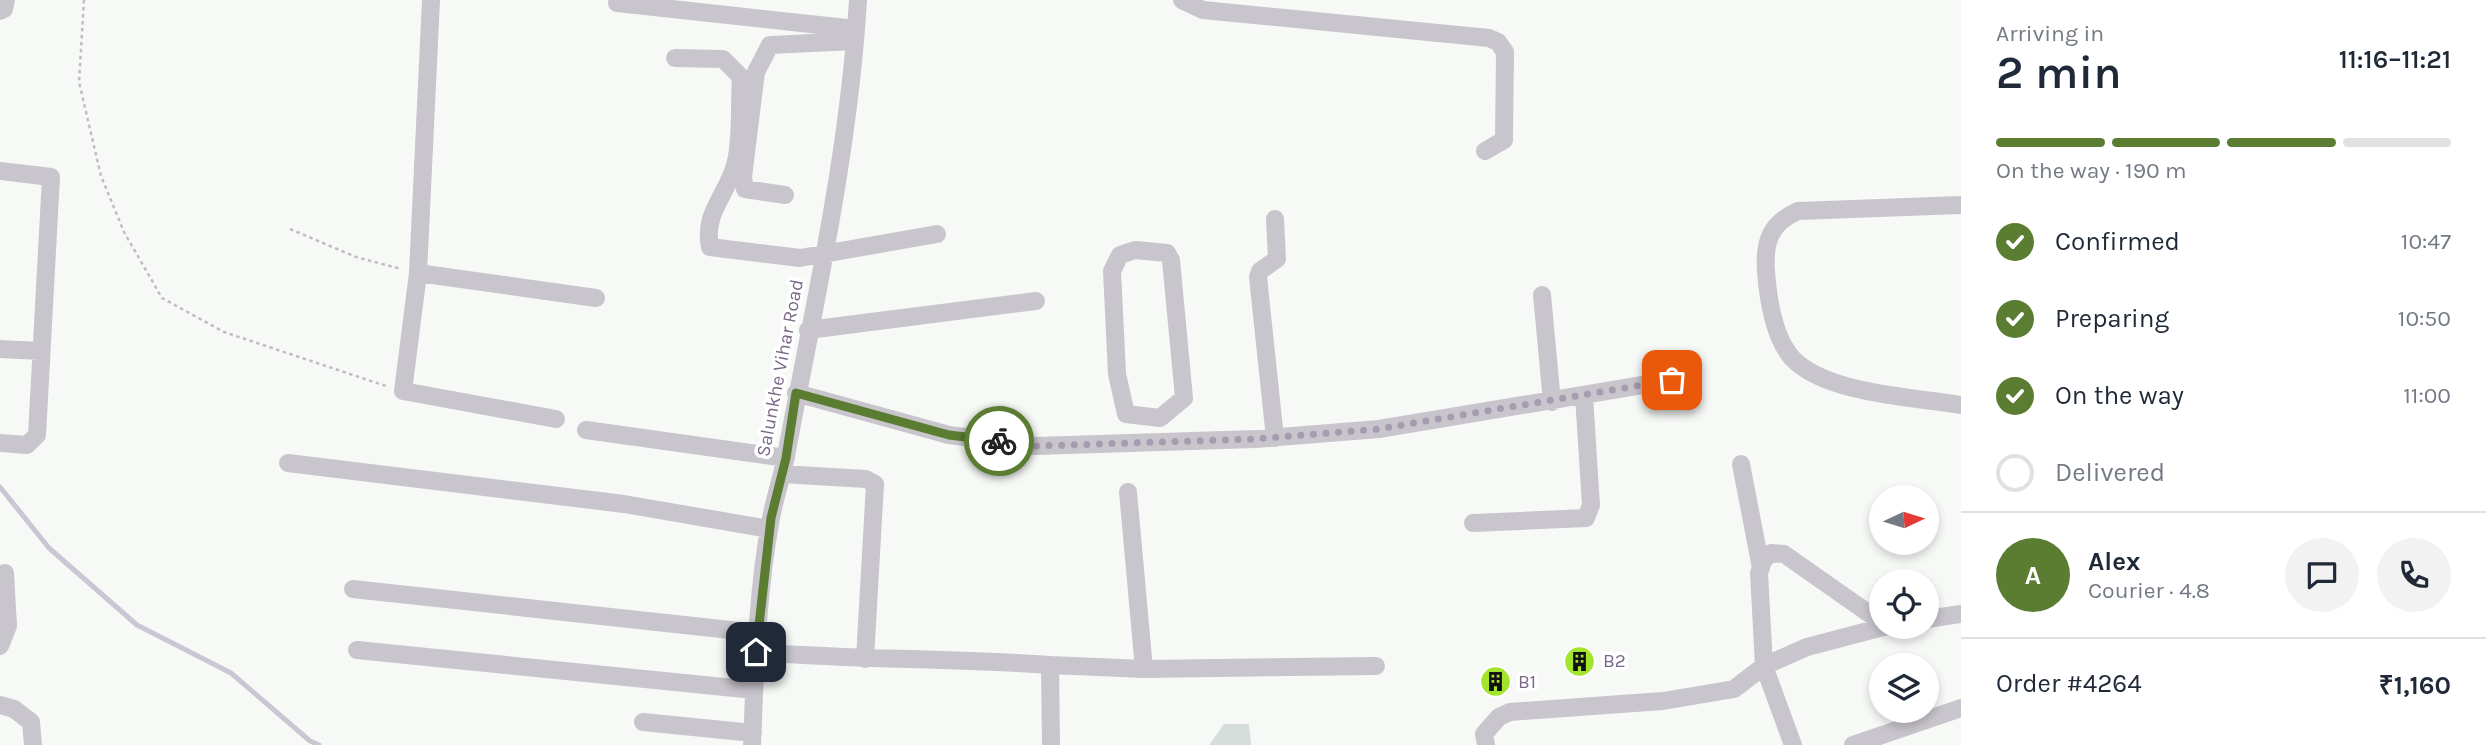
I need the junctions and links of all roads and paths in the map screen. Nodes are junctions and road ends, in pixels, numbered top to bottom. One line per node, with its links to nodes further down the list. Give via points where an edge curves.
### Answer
1 (5, 0): 7 (street)
2 (84, 0): 26 (path, via 79,82 101,176 124,232 162,298 224,332)
3 (431, 0): 18 (street)
4 (858, 0): 8 (street, Salunkhe Vihar Road)
5 (1182, 0): 10 (street, via 1203,10 1498,42 1505,52 1504,140)
6 (617, 3): 8 (street)
7 (0, 10)
8 (856, 35): 12 (street, via 770,45 756,72 745,189); 17 (street, Salunkhe Vihar Road, via 851,95)
9 (674, 58): 17 (street, via 723,59 741,77 735,165 714,205 707,232 710,247 800,258)
10 (1485, 151)
11 (0, 171): 24 (street, via 51,177)
12 (785, 195)
13 (1961, 205): 30 (street, via 1798,211 1776,224 1765,251 1779,338 1810,373 1847,386)
14 (1275, 219): 34 (street, via 1277,258 1258,277)
15 (290, 229): 18 (path, via 356,257)
16 (937, 234): 17 (street)
17 (823, 254): 22 (street, Salunkhe Vihar Road)
18 (418, 273): 20 (street); 26 (street)
19 (1542, 295): 29 (street)
20 (596, 298)
21 (1036, 301): 22 (street)
22 (808, 330): 27 (street, Salunkhe Vihar Road)
23 (0, 349): 24 (street)
24 (40, 351): 36 (street, via 37,436 27,445)
25 (1672, 380): 28 (street)
26 (403, 391): 32 (street)
27 (796, 393): 35 (street, via 949,435 1036,446); 39 (street, Salunkhe Vihar Road)
28 (1584, 396): 29 (street); 41 (street, via 1591,505 1586,518)
29 (1552, 402): 34 (street, via 1378,429)
30 (1961, 405)
31 (1160, 418): 31 (street, via 1184,398 1171,260 1167,253 1135,250 1120,255 1112,271 1117,374 1126,414); 35 (street)
32 (556, 419)
33 (586, 430): 39 (street)
34 (1275, 438): 35 (street)
35 (1164, 442)
36 (0, 443)
37 (288, 463): 42 (street, via 624,504)
38 (1741, 464): 43 (street)
39 (784, 466): 42 (street, Salunkhe Vihar Road); 54 (street, via 874,484)
40 (1128, 492): 58 (street)
41 (1473, 523)
42 (769, 529): 50 (street, Salunkhe Vihar Road)
43 (1761, 568): 46 (street, via 1771,553 1784,554); 57 (street)
44 (5, 573): 51 (street, via 8,625)
45 (353, 589): 50 (street)
46 (1869, 614)
47 (1961, 614): 48 (street)
48 (1939, 617)
49 (1869, 631): 57 (street, via 1807,647)
50 (758, 633): 53 (street, Salunkhe Vihar Road)
51 (0, 646)
52 (357, 650): 59 (street)
53 (756, 652): 54 (street); 59 (street, Salunkhe Vihar Road)
54 (865, 659): 55 (street)
55 (1050, 665): 58 (street); 65 (street)
56 (1376, 666): 58 (street)
57 (1764, 666): 66 (street, via 1734,689 1663,701 1510,712 1491,724 1484,734); 67 (street)
58 (1144, 669)
59 (754, 690): 63 (street, Salunkhe Vihar Road)
60 (0, 705): 64 (street, via 31,722)
61 (1961, 708): 68 (street)
62 (643, 722): 63 (street)
63 (752, 739)
64 (33, 745)
65 (1051, 745)
66 (1486, 745)
67 (1793, 745)
68 (1853, 745)

